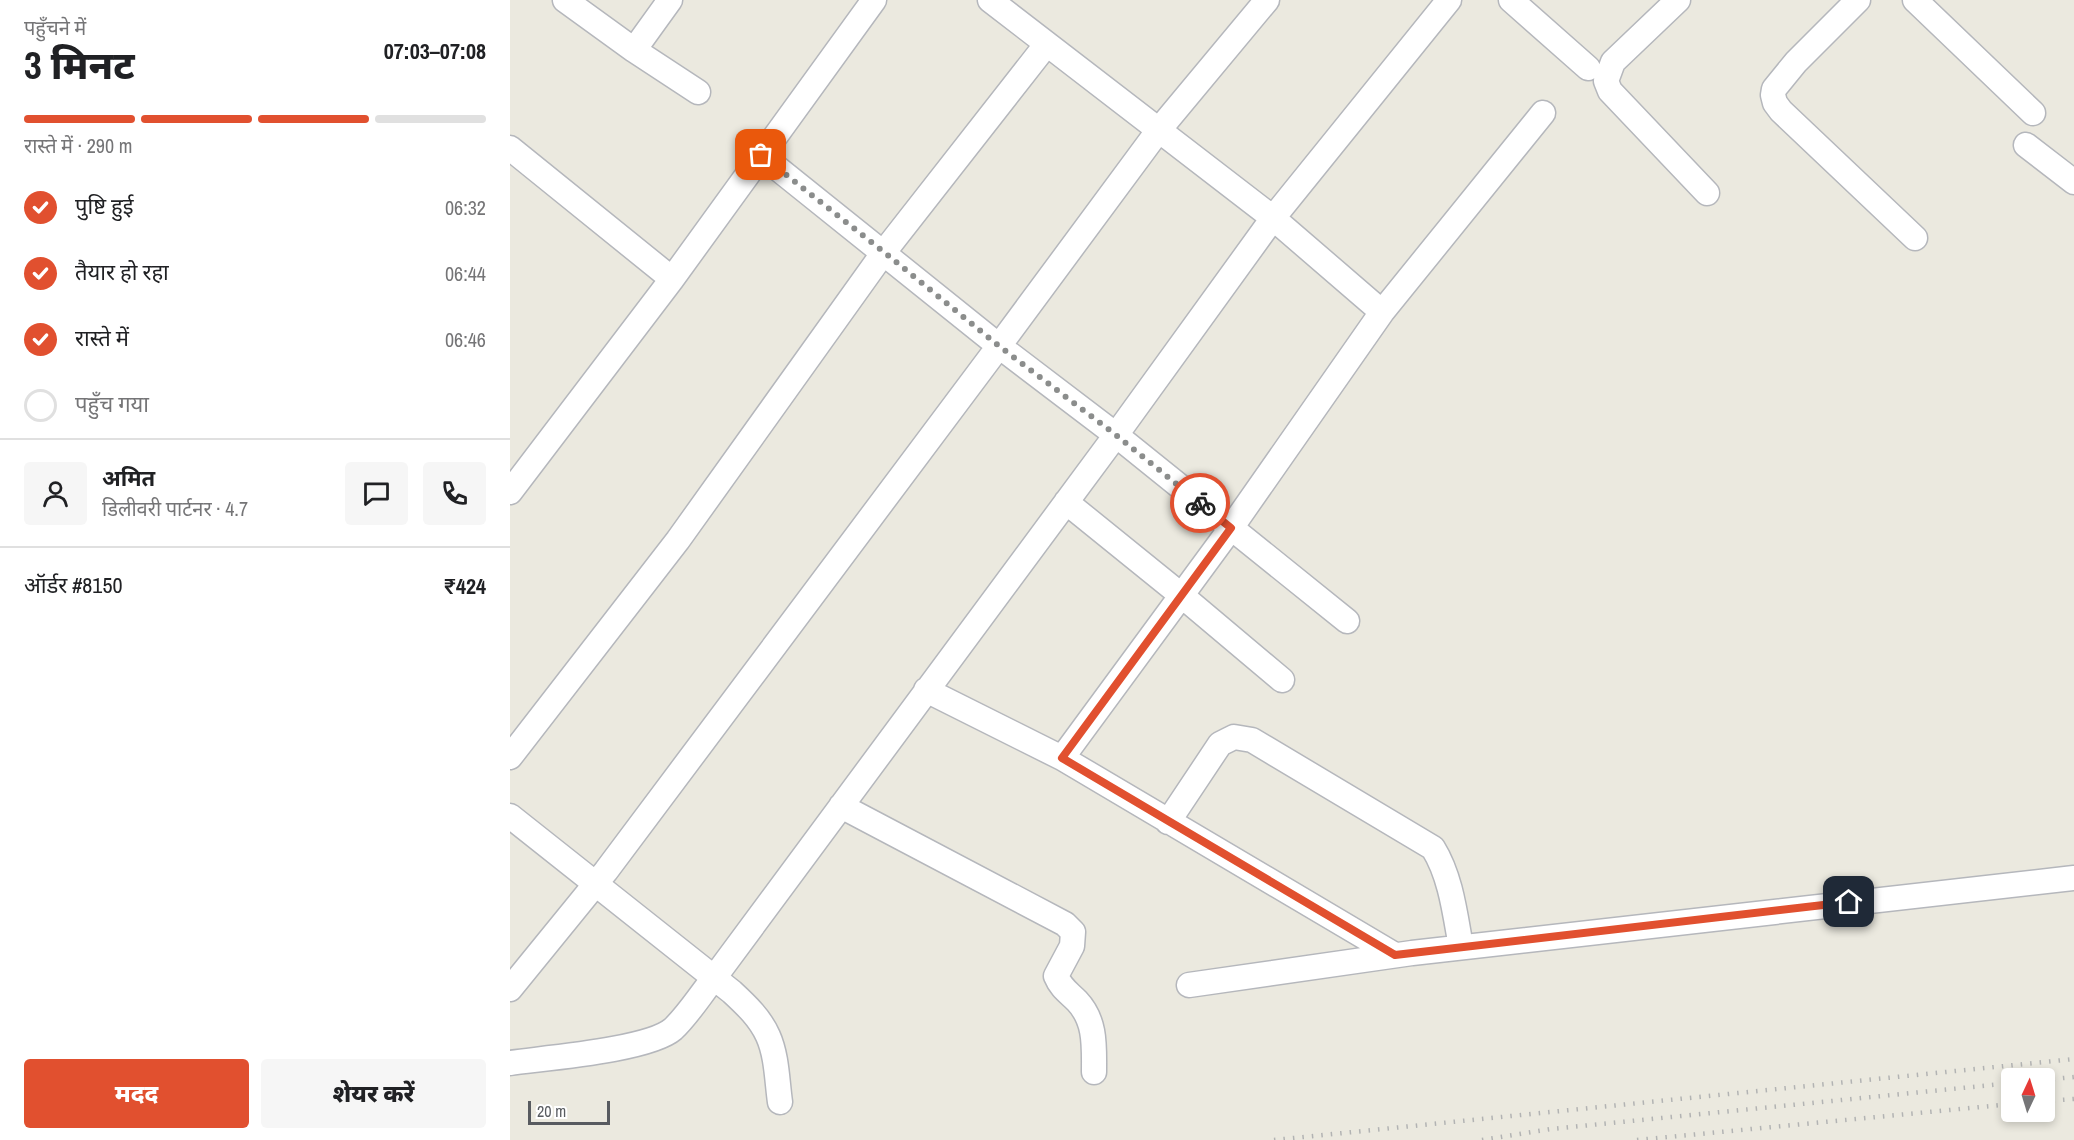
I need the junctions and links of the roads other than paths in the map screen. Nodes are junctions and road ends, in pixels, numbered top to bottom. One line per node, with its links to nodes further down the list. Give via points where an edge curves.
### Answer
1 (565, 0): 12 (street)
2 (670, 0): 12 (street)
3 (874, 0): 20 (street)
4 (990, 0): 11 (street)
5 (1267, 0): 17 (street)
6 (1449, 0): 23 (street)
7 (1511, 0): 13 (street)
8 (1678, 0): 22 (street, via 1613,62 1606,81 1610,91)
9 (1858, 0): 24 (street, via 1796,62 1773,95 1781,111)
10 (1915, 0): 16 (street)
11 (1046, 45): 17 (street); 25 (street)
12 (634, 50): 14 (street)
13 (1588, 68)
14 (698, 92)
15 (1543, 113): 27 (street)
16 (2032, 113)
17 (1158, 131): 23 (street); 28 (street)
18 (2026, 145): 21 (street)
19 (510, 148): 26 (street)
20 (761, 155): 25 (street); 26 (street)
21 (2074, 182)
22 (1707, 193)
23 (1273, 218): 27 (street); 29 (street)
24 (1915, 238)
25 (884, 252): 28 (street); 37 (street, via 678,540)
26 (672, 279): 30 (street)
27 (1382, 312): 32 (street)
28 (999, 346): 29 (street); 43 (street)
29 (1116, 435): 31 (street); 32 (street)
30 (510, 492)
31 (1066, 502): 33 (street); 36 (street)
32 (1231, 528): 33 (street); 34 (street)
33 (1181, 595): 35 (street); 38 (street)
34 (1347, 621)
35 (1282, 680)
36 (926, 690): 38 (street); 39 (street)
37 (510, 757)
38 (1062, 758): 41 (street)
39 (841, 806): 46 (street); 50 (street, via 1065,924 1073,932 1072,946 1056,976 1060,987 1090,1018)
40 (510, 816): 43 (street)
41 (1168, 822): 44 (street, via 1220,744 1234,737 1252,740 1433,848 1454,904); 45 (street)
42 (2074, 878): 44 (street)
43 (595, 885): 46 (street); 48 (street)
44 (1461, 947): 45 (street)
45 (1395, 955): 47 (street)
46 (714, 978): 49 (street, via 672,1029 655,1038 629,1046); 51 (street, via 754,1013 769,1037)
47 (1189, 985)
48 (510, 989)
49 (510, 1063)
50 (1094, 1072)
51 (780, 1102)

